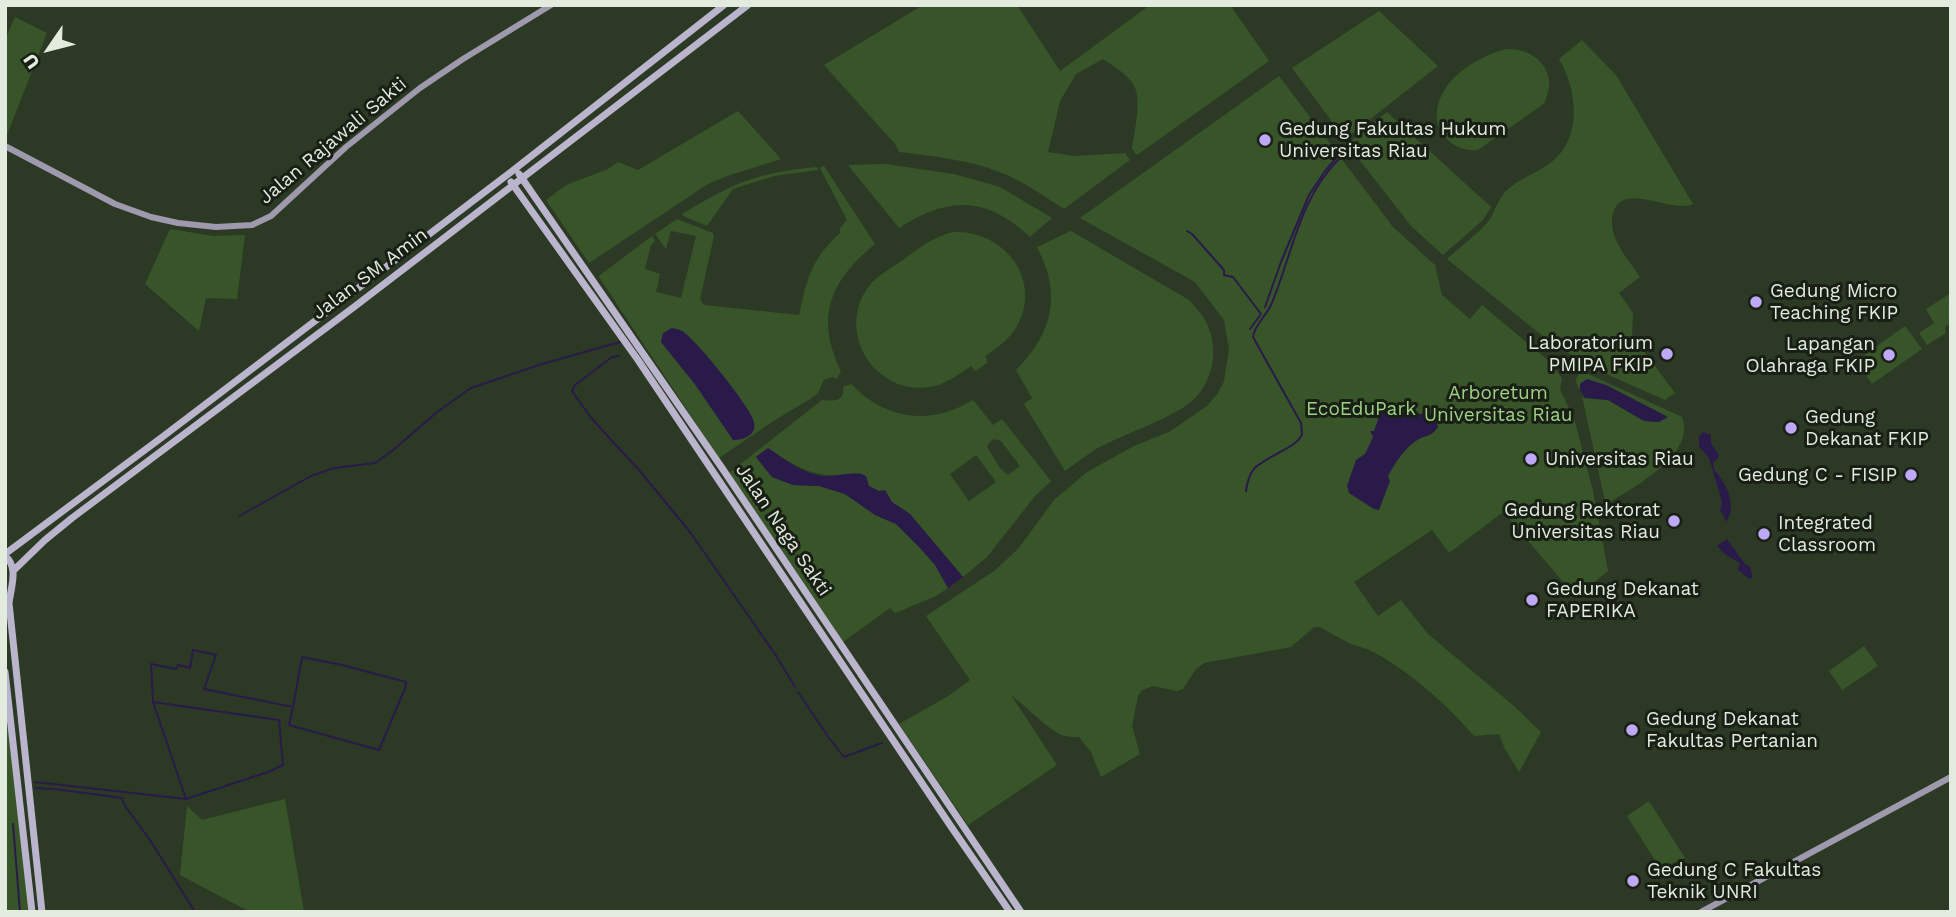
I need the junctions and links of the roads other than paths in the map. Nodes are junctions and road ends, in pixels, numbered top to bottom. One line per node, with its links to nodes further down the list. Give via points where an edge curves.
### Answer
1 (551, 5): 6 (main road, Jalan Rajawali Sakti, via 419,88 271,216 252,225 200,226 134,212)
2 (724, 5): 4 (main road, Jalan SM Amin)
3 (748, 5): 5 (main road, Jalan SM Amin)
4 (712, 13): 5 (main road); 7 (main road, Jalan SM Amin)
5 (722, 25): 9 (main road, Jalan SM Amin)
6 (5, 146)
7 (516, 168): 8 (main road, Jalan SM Amin); 9 (main road, Jalan Naga Sakti)
8 (507, 175): 10 (main road, Jalan Naga Sakti); 11 (main road, Jalan SM Amin)
9 (521, 178): 10 (main road, Jalan SM Amin); 21 (main road, Jalan Naga Sakti)
10 (512, 184): 12 (main road, Jalan SM Amin); 20 (main road, Jalan Naga Sakti, via 638,360)
11 (465, 207): 12 (main road); 13 (main road, Jalan SM Amin)
12 (473, 215): 14 (main road, Jalan SM Amin, via 72,518)
13 (5, 555): 14 (main road)
14 (13, 573): 15 (main road, Jalan SM Amin); 19 (main road, via 9,603)
15 (5, 583)
16 (5, 672): 18 (main road)
17 (1951, 777): 22 (main road)
18 (32, 912)
19 (41, 912)
20 (1010, 912)
21 (1021, 912)
22 (1701, 912)

